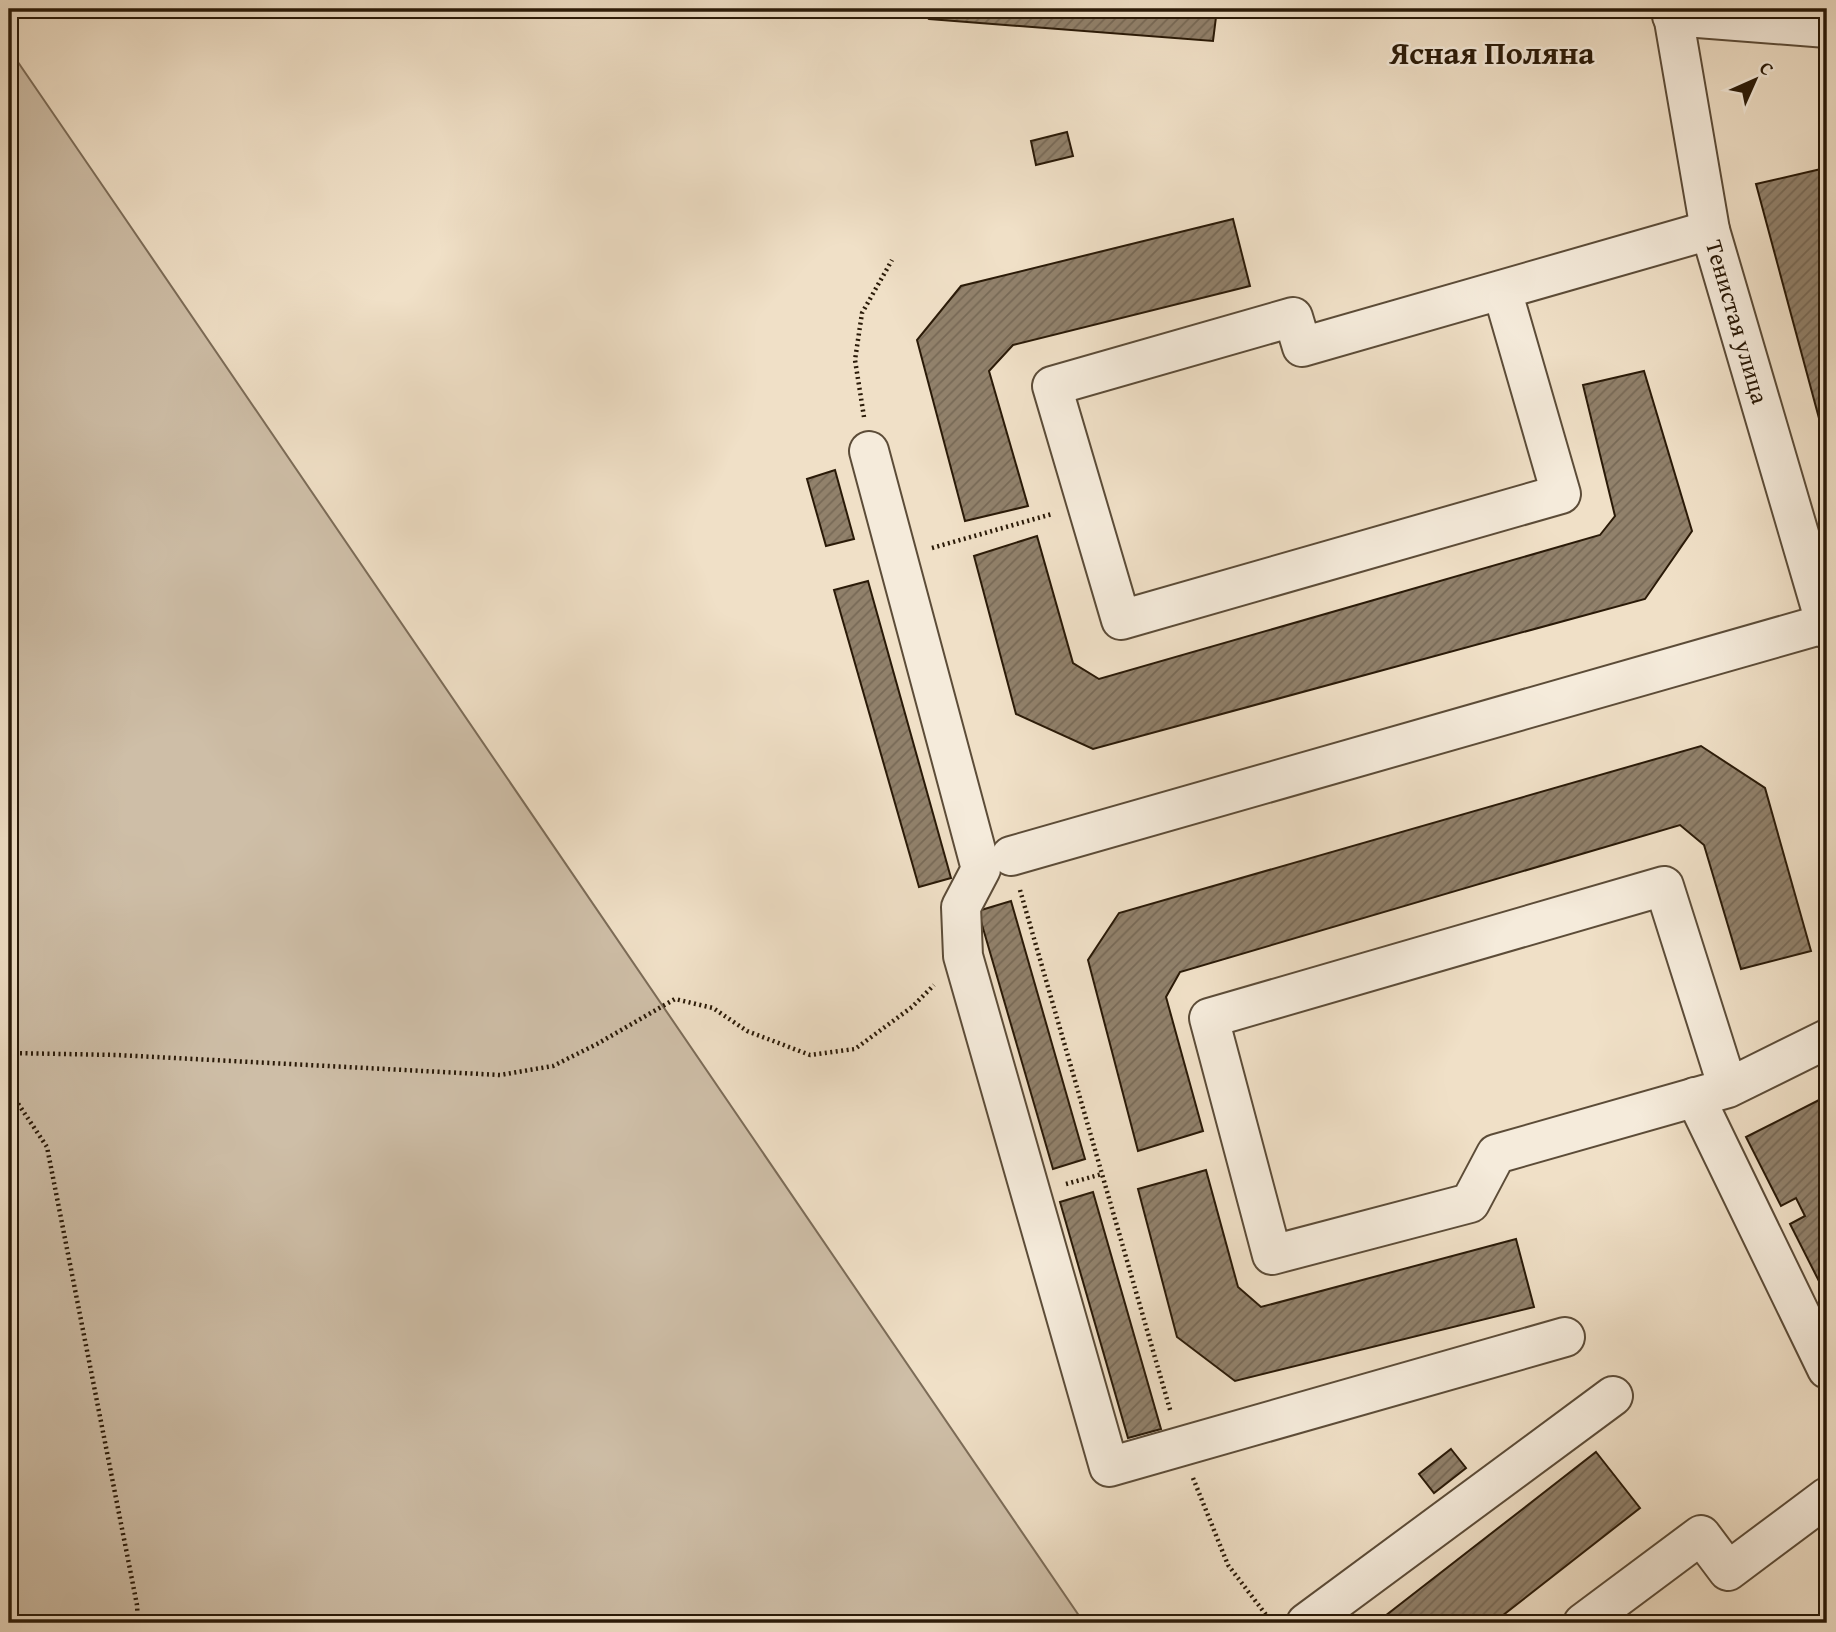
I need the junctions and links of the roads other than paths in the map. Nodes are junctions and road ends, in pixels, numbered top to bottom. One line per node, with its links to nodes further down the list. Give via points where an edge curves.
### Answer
1 (1672, 12): 2 (street); 3 (street, Тенистая улица)
2 (1827, 28)
3 (1710, 230): 4 (street); 6 (street, Тенистая улица)
4 (1502, 290): 4 (street, via 1561,494 1121,620 1052,386 1293,317 1302,347)
5 (869, 451): 10 (street, via 981,869 961,907 962,957 1109,1467)
6 (1827, 625): 7 (street)
7 (1011, 856)
8 (1827, 1039): 9 (street)
9 (1712, 1093): 9 (street, via 1664,886 1209,1018 1272,1255 1470,1203 1496,1154); 11 (street)
10 (1565, 1337)
11 (1827, 1369)
12 (1613, 1396): 14 (street)
13 (1827, 1497): 15 (street, via 1728,1571 1700,1535)
14 (1306, 1623)
15 (1583, 1623)

